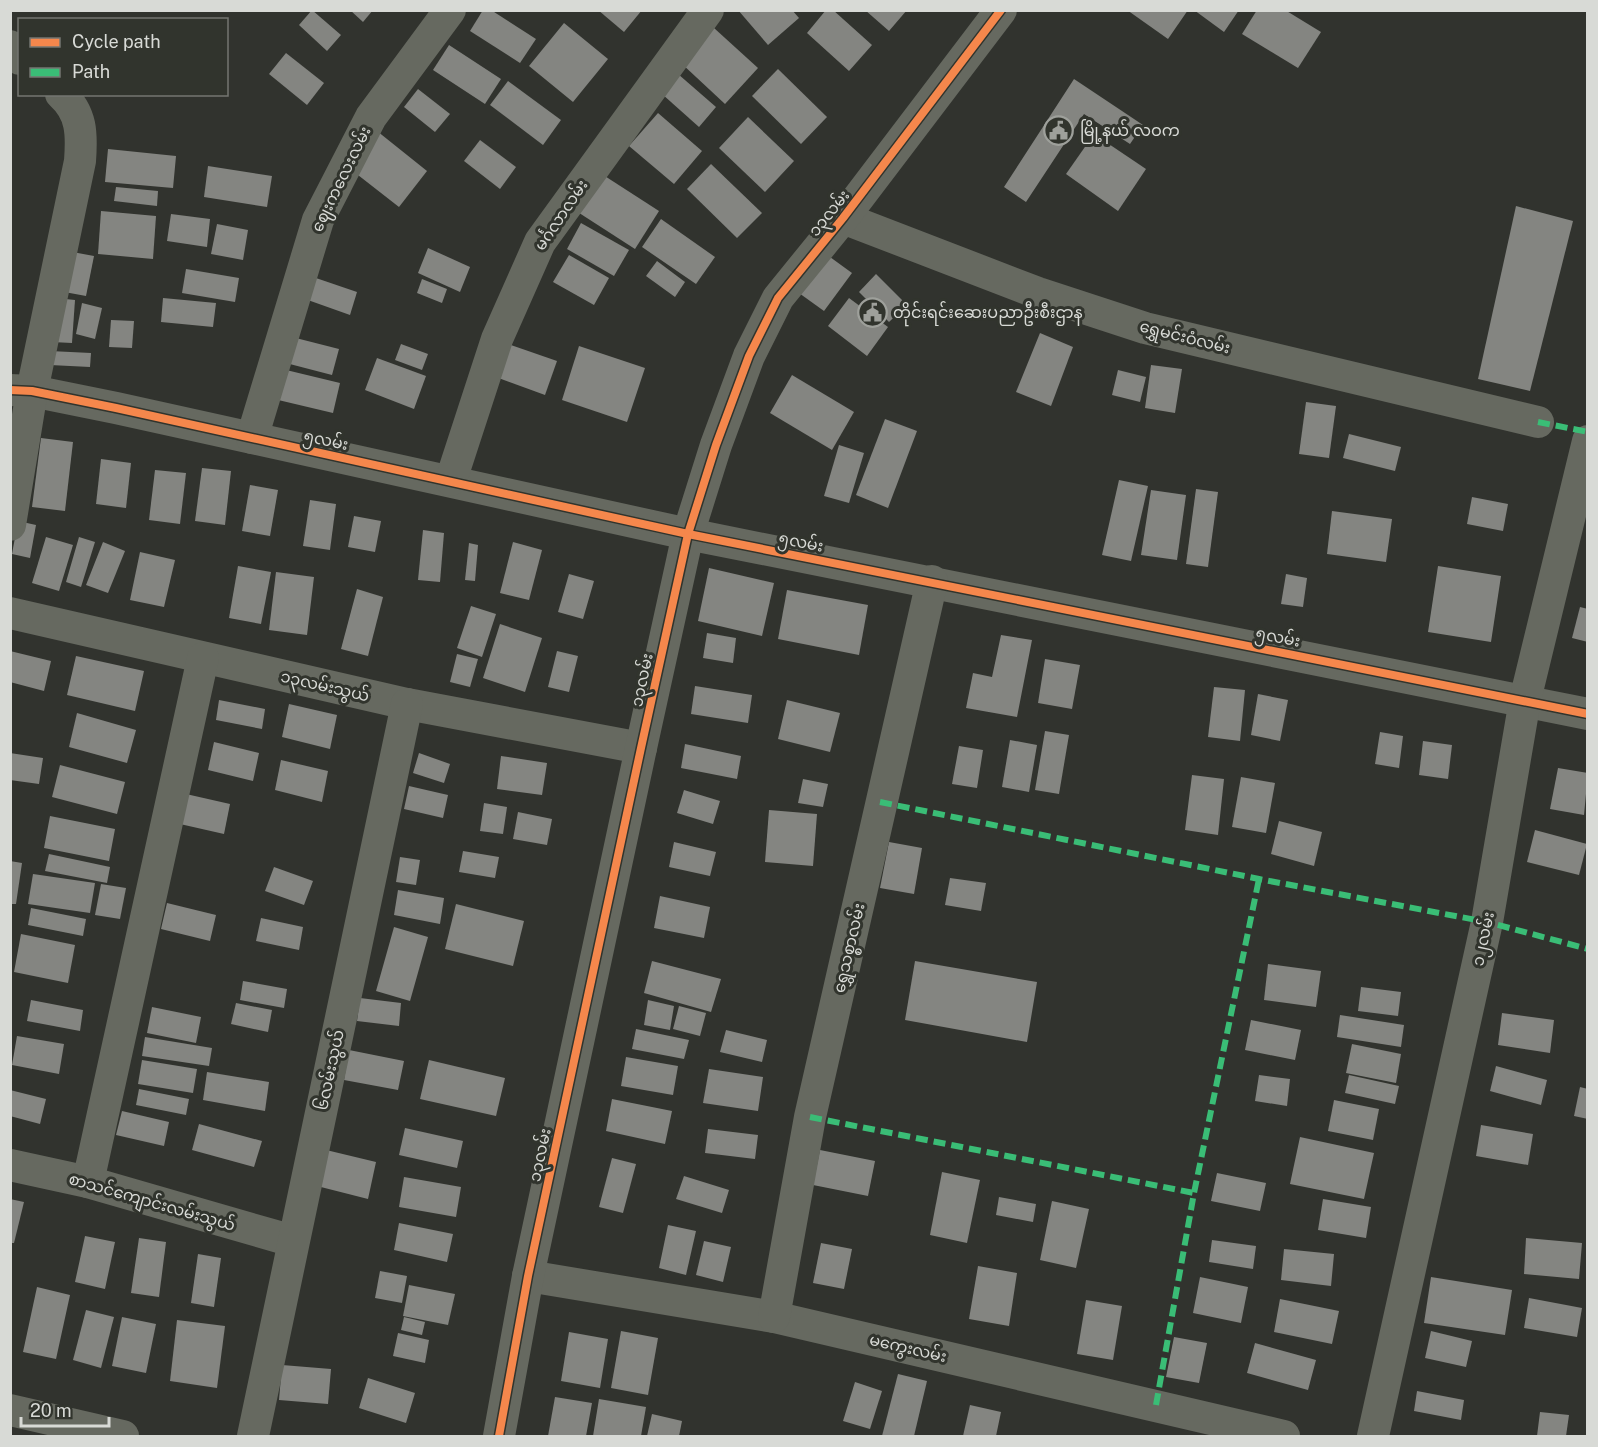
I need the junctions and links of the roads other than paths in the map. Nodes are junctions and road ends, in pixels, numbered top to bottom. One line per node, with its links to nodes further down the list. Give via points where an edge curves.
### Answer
1 (450, 10): 8 (street, ဈေးကလေးလမ်း, via 372,117 318,220)
2 (708, 10): 10 (street, မင်္ဂလာလမ်း, via 540,242 497,339)
3 (1002, 10): 5 (street, ၁၃လမ်း)
4 (63, 96): 6 (street, via 79,118 80,161)
5 (843, 218): 7 (street, ရွှေမင်းဝံလမ်း, via 1038,293 1145,328); 12 (street, ၁၃လမ်း, via 778,298 716,445)
6 (21, 391): 8 (street, ၅လမ်း); 11 (street)
7 (1538, 422)
8 (252, 438): 10 (street, ၅လမ်း)
9 (1587, 448): 16 (street, ၁၂လမ်း)
10 (451, 480): 12 (street, ၅လမ်း)
11 (10, 525)
12 (688, 534): 13 (street, ၅လမ်း); 19 (street, ၁၃လမ်း)
13 (932, 581): 16 (street, ၅လမ်း); 24 (street, ရွှေသစ္စာလမ်း, via 810,1117)
14 (10, 614): 15 (street, ၁၃လမ်းသွယ်)
15 (203, 658): 17 (street, ၁၃လမ်းသွယ်); 21 (street)
16 (1525, 700): 18 (street, ၅လမ်း); 30 (street, ၁၂လမ်း, via 1487,922)
17 (407, 704): 19 (street, ၁၃လမ်းသွယ်); 22 (street, ၆လမ်းသွယ်)
18 (1587, 714)
19 (641, 748): 23 (street, ၁၃လမ်း)
20 (10, 1165): 21 (street, စာသင်ကျောင်းလမ်းသွယ်)
21 (88, 1182): 22 (street, စာသင်ကျောင်းလမ်းသွယ်)
22 (294, 1241): 27 (street, ၆လမ်းသွယ်)
23 (528, 1276): 24 (street, မကွေးလမ်း); 28 (street, ၁၃လမ်း)
24 (774, 1317): 29 (street, မကွေးလမ်း)
25 (10, 1410): 26 (street)
26 (123, 1437)
27 (253, 1437)
28 (499, 1437)
29 (1284, 1437)
30 (1372, 1437)

